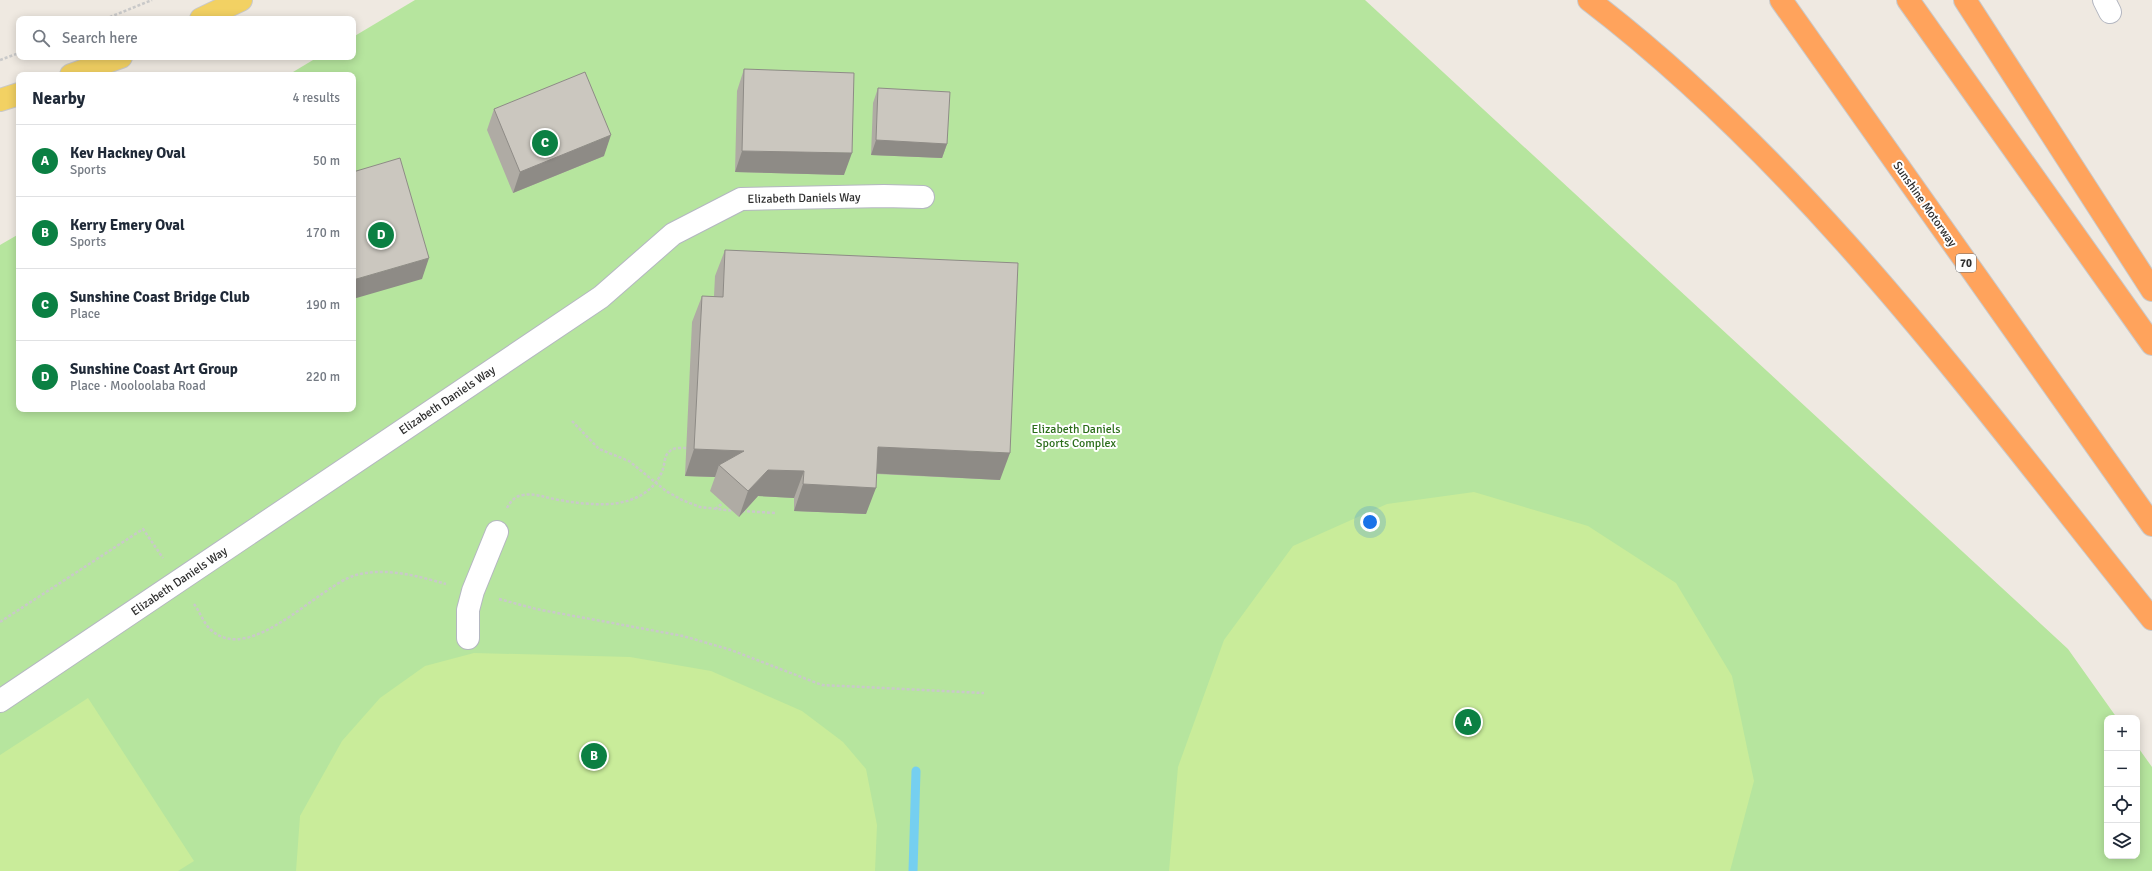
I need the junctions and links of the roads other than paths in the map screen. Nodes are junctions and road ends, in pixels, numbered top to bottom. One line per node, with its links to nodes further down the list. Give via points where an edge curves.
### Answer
1 (241, 0): 6 (main road)
2 (1589, 0): 16 (highway, via 1620,24 1704,99 1766,158 1836,233 1996,423)
3 (1781, 0): 14 (highway, Sunshine Motorway / 70)
4 (1908, 0): 13 (highway)
5 (1965, 0): 12 (highway)
6 (207, 16)
7 (113, 60): 8 (main road)
8 (79, 72)
9 (16, 95): 10 (main road)
10 (0, 100)
11 (923, 197): 18 (lane, Elizabeth Daniels Way, via 741,199 673,234 601,297)
12 (2152, 290)
13 (2152, 344)
14 (2152, 525)
15 (497, 532): 17 (lane, via 473,591 468,610)
16 (2152, 619)
17 (468, 638)
18 (0, 701)

